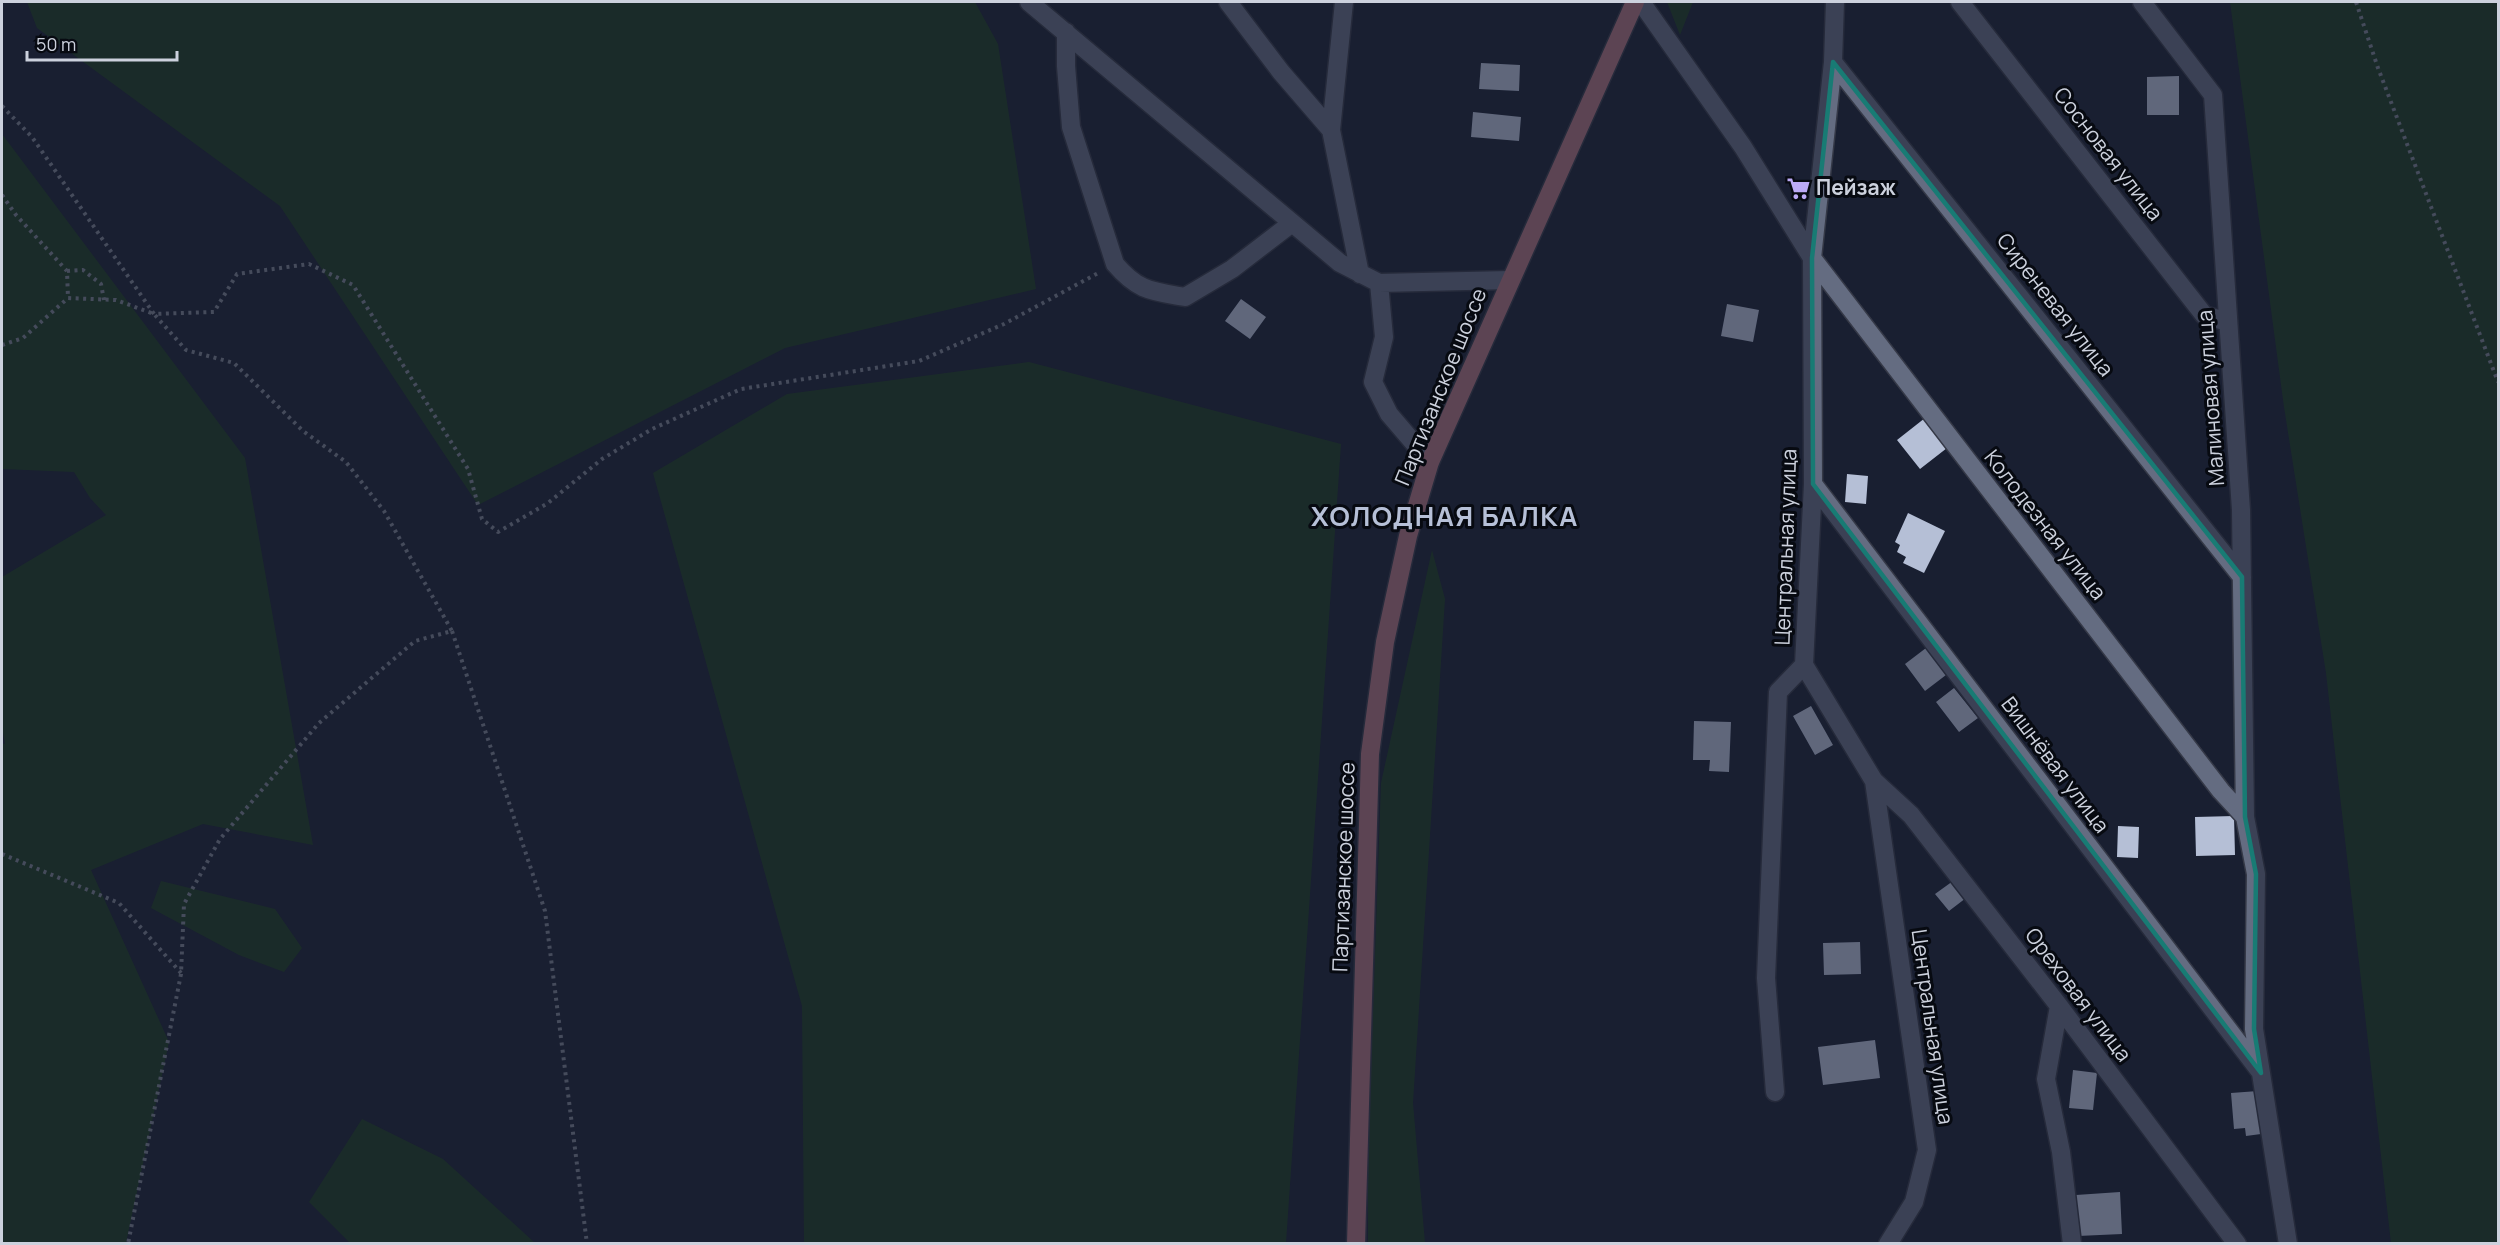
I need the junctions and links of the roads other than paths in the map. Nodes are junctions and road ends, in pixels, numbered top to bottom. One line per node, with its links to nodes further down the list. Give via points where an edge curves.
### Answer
1 (1029, 2): 9 (street)
2 (1228, 2): 11 (street)
3 (1344, 2): 11 (street)
4 (1635, 2): 15 (main road, Партизанское шоссе)
5 (1641, 2): 13 (street, Колодезная улица, via 1743,147)
6 (1835, 2): 10 (street, Центральная улица)
7 (1960, 2): 17 (street, Сосновая улица, via 2204,315)
8 (2142, 2): 17 (street, Малиновая улица, via 2213,94)
9 (1066, 32): 12 (street); 12 (street, via 1071,127 1115,264 1130,282 1185,297 1232,269)
10 (1833, 62): 13 (street, Центральная улица); 20 (street, Сиреневая улица)
11 (1331, 130): 14 (street)
12 (1292, 223): 14 (street, via 1340,263)
13 (1812, 258): 19 (street, Центральная улица); 23 (street, Колодезная улица, via 2221,791)
14 (1360, 273): 16 (street)
15 (1510, 280): 16 (street); 18 (main road, Партизанское шоссе)
16 (1380, 283): 18 (street, via 1384,337 1373,382 1389,414)
17 (2228, 322): 20 (street, Малиновая улица)
18 (1430, 462): 28 (main road, Партизанское шоссе, via 1408,536 1385,642 1370,754)
19 (1813, 484): 21 (street, Центральная улица); 25 (street, Вишнёвая улица)
20 (2242, 577): 23 (street, Малиновая улица)
21 (1804, 665): 22 (street, Центральная улица); 26 (street, via 1778,692 1766,978)
22 (1874, 782): 24 (street, Ореховая улица, via 1911,815); 29 (street, Центральная улица, via 1927,1150 1914,1202)
23 (2245, 817): 25 (street, Малиновая улица, via 2256,874 2254,1029)
24 (2059, 1006): 27 (street, Ореховая улица); 30 (street, via 2046,1079 2061,1152)
25 (2261, 1072): 32 (street, Малиновая улица)
26 (1775, 1092)
27 (2223, 1235): 31 (street, Ореховая улица)
28 (1356, 1244)
29 (1888, 1244)
30 (2072, 1244)
31 (2237, 1244)
32 (2288, 1244)

